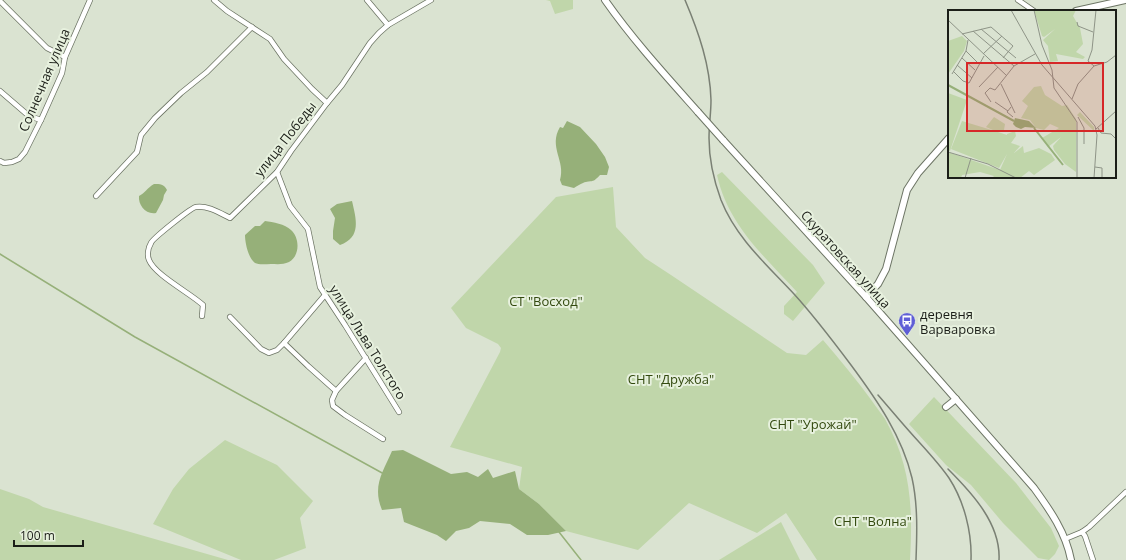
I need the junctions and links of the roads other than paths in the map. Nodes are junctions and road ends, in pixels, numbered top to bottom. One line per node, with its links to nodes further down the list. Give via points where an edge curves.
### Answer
1 (90, 0): 13 (street, Солнечная улица)
2 (214, 0): 12 (street)
3 (367, 0): 11 (street)
4 (431, 0): 11 (street, улица Победы)
5 (605, 0): 22 (street, Скуратовская улица, bridge, via 646,54)
6 (1018, 0): 9 (street)
7 (1124, 0): 10 (street)
8 (0, 1): 13 (street, via 47,48)
9 (1033, 10)
10 (1080, 10)
11 (388, 25): 15 (street, улица Победы, via 370,43)
12 (252, 27): 15 (street, via 270,39 284,59); 20 (street, via 207,72 155,118 141,135 137,152)
13 (65, 57): 16 (street, Солнечная улица, via 62,73)
14 (0, 91): 16 (street, via 29,116)
15 (327, 103): 19 (street, улица Победы)
16 (41, 120): 18 (street, Солнечная улица, via 25,152 12,162)
17 (948, 139): 22 (street, via 918,173 907,190 886,269 878,284)
18 (0, 161)
19 (277, 172): 21 (street, улица Льва Толстого, via 290,206 308,229 320,287); 23 (street, улица Победы, via 230,218 202,206 193,207 151,241 149,262 163,276 203,306)
20 (96, 196)
21 (325, 294): 25 (street); 26 (street, улица Льва Толстого)
22 (866, 297): 28 (street, Скуратовская улица)
23 (202, 316)
24 (230, 317): 25 (street, via 261,349 269,353)
25 (284, 343): 27 (street)
26 (366, 358): 27 (street); 30 (street, улица Льва Толстого)
27 (336, 391): 31 (street, via 332,400 333,406)
28 (956, 399): 29 (street); 34 (street, Скуратовская улица, via 1034,488 1056,520)
29 (946, 407)
30 (399, 412)
31 (383, 439)
32 (1126, 492): 33 (street)
33 (1082, 532): 34 (street); 36 (street)
34 (1065, 539): 35 (street, Скуратовская улица)
35 (1071, 560)
36 (1093, 560)

